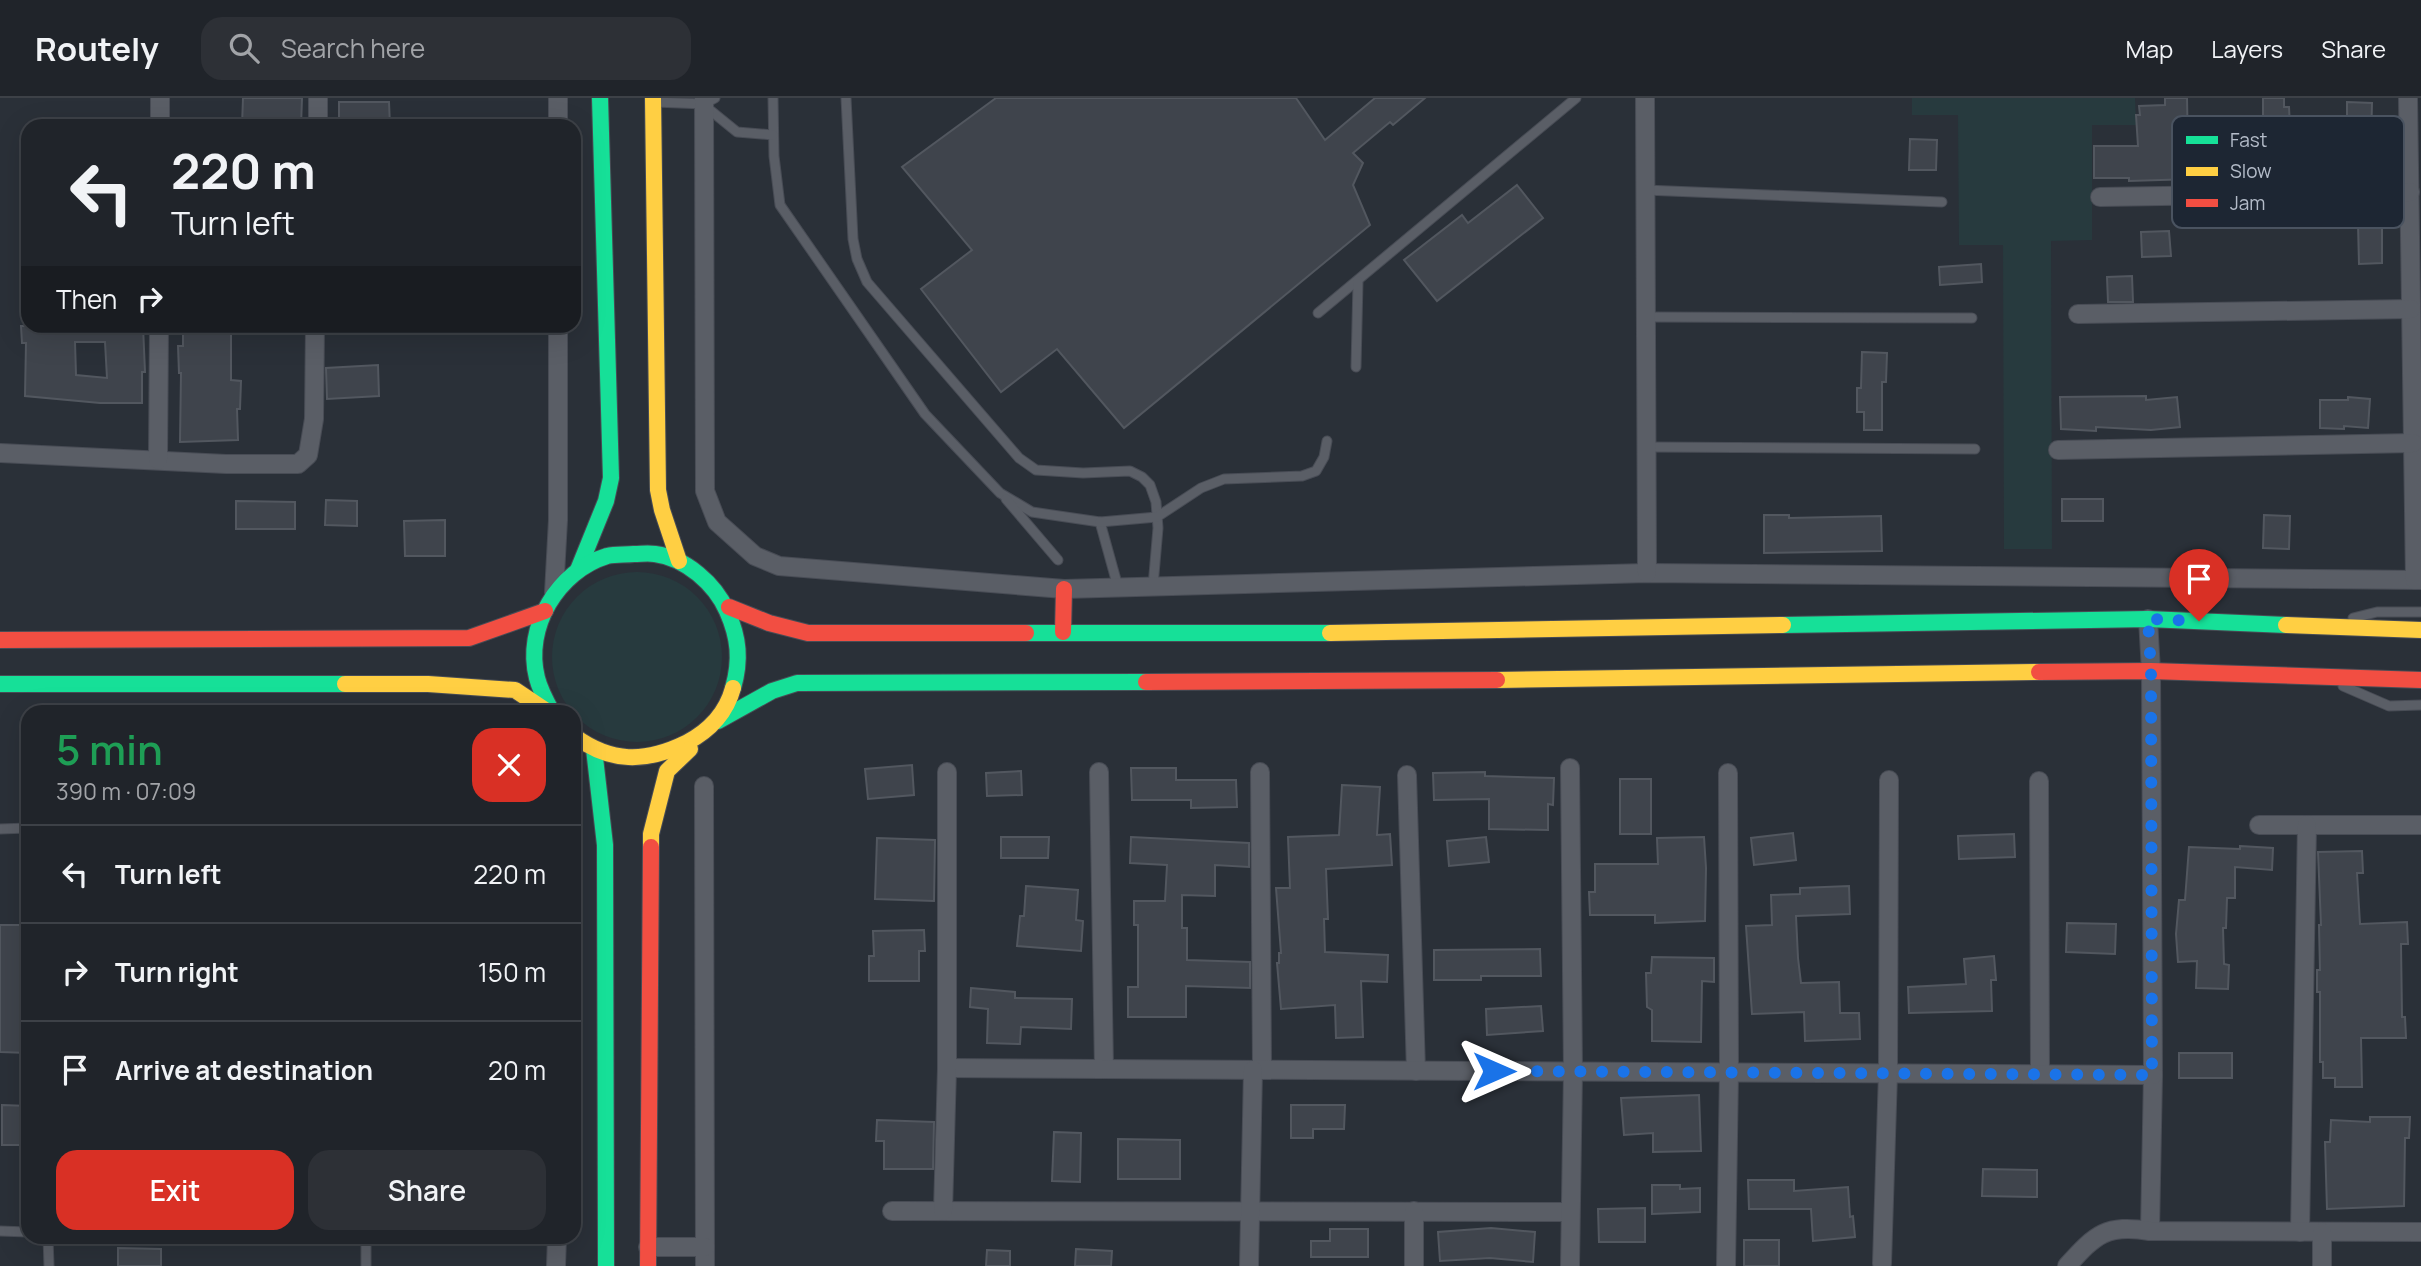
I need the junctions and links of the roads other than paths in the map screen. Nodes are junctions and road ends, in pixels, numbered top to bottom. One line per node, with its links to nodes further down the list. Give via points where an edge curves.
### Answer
1 (160, 98): 12 (street)
2 (318, 98): 13 (street)
3 (558, 98): 14 (street)
4 (773, 98): 15 (lane)
5 (846, 98): 43 (lane, via 853,239 867,282 1019,458 1037,470 1054,472 1130,471 1150,485)
6 (1576, 98): 24 (lane)
7 (1645, 98): 17 (street)
8 (2409, 98): 16 (street)
9 (599, 100): 47 (street, via 611,478)
10 (653, 100): 11 (lane); 46 (street, via 658,490)
11 (708, 100): 15 (lane, via 737,132); 52 (street, via 705,491 717,522 755,556 779,566)
12 (160, 119)
13 (318, 119)
14 (558, 119)
15 (773, 135): 42 (lane, via 780,205 925,414)
16 (2415, 144): 19 (street)
17 (1646, 190): 22 (lane); 28 (street)
18 (2404, 192): 19 (street)
19 (2410, 192): 23 (street)
20 (2172, 196): 21 (street)
21 (2100, 197)
22 (1942, 202)
23 (2415, 215): 25 (street)
24 (1357, 281): 26 (lane); 33 (lane)
25 (2411, 309): 27 (street); 34 (street)
26 (1318, 313)
27 (2078, 314)
28 (1646, 317): 29 (lane); 37 (street)
29 (1972, 318)
30 (159, 333): 41 (street)
31 (315, 333): 41 (street, via 314,419 303,461 242,465)
32 (558, 333): 53 (street)
33 (1356, 367)
34 (2417, 388): 36 (street)
35 (1327, 440): 43 (lane, via 1316,471 1302,476 1224,479 1201,488)
36 (2413, 443): 39 (street); 49 (street)
37 (1647, 447): 38 (lane); 48 (street)
38 (1975, 449)
39 (2058, 450)
40 (0, 453): 41 (street)
41 (159, 460)
42 (1000, 493): 44 (lane, via 1032,512); 45 (lane)
43 (1157, 517): 44 (lane); 50 (lane)
44 (1100, 522): 51 (lane)
45 (1058, 560)
46 (679, 561): 47 (street, via 645,552 610,555); 54 (street, via 708,580)
47 (578, 570): 53 (street)
48 (1647, 573): 49 (street); 50 (street)
49 (2418, 580)
50 (1153, 586): 51 (street)
51 (1118, 587): 52 (street)
52 (1064, 589): 60 (street)
53 (554, 593): 55 (street)
54 (729, 607): 60 (street, via 808,633); 69 (street, via 739,634 741,663 733,694)
55 (545, 611): 61 (street, via 469,638); 67 (street, via 534,646 535,671)
56 (2421, 612): 58 (lane, via 2377,612)
57 (2148, 619): 58 (street); 60 (street, via 1314,633); 62 (street)
58 (2324, 626): 59 (street)
59 (2421, 630)
60 (1063, 632)
61 (0, 640)
62 (2151, 671): 63 (street); 69 (street, via 1314,682 797,683 772,691); 95 (street)
63 (2321, 676): 64 (street); 68 (lane, via 2389,706)
64 (2421, 680)
65 (0, 684): 66 (street, via 428,684 515,690)
66 (539, 705)
67 (547, 705)
68 (2421, 705)
69 (718, 721): 70 (street)
70 (705, 733): 72 (street, via 681,749 652,758 622,757); 110 (street, via 667,771 651,834)
71 (581, 741): 72 (street)
72 (594, 749): 116 (street, via 605,845)
73 (1570, 768): 91 (street)
74 (947, 772): 87 (street)
75 (1099, 772): 88 (street)
76 (1260, 772): 89 (street)
77 (1728, 773): 92 (street)
78 (1407, 775): 90 (street)
79 (1889, 780): 93 (street)
80 (2039, 781): 94 (street)
81 (704, 786): 111 (street)
82 (2259, 825): 83 (street)
83 (2307, 825): 84 (street); 104 (street)
84 (2421, 825)
85 (21, 828): 86 (lane)
86 (0, 829)
87 (947, 1068): 88 (street); 98 (street)
88 (1104, 1069): 89 (street)
89 (1257, 1070): 90 (street); 96 (street)
90 (1416, 1071): 91 (street)
91 (1573, 1072): 92 (street); 100 (street)
92 (1729, 1073): 93 (street); 122 (street)
93 (1888, 1073): 94 (street); 112 (street)
94 (2040, 1074): 95 (street)
95 (2152, 1075): 102 (street)
96 (1250, 1210): 98 (street); 99 (street); 119 (street)
97 (892, 1211): 98 (street)
98 (943, 1211)
99 (1414, 1211): 100 (street); 120 (street)
100 (1570, 1212): 121 (street)
101 (0, 1231): 103 (lane)
102 (2150, 1231): 104 (street); 123 (street, via 2127,1227 2107,1231)
103 (21, 1232)
104 (2300, 1232): 105 (street)
105 (2322, 1232): 106 (street); 124 (street)
106 (2421, 1232)
107 (48, 1244): 113 (lane)
108 (366, 1244): 114 (lane)
109 (556, 1244): 115 (street)
110 (648, 1247): 111 (street); 117 (street)
111 (705, 1247): 118 (street)
112 (1882, 1264)
113 (49, 1266)
114 (366, 1266)
115 (556, 1266)
116 (606, 1266)
117 (648, 1266)
118 (705, 1266)
119 (1249, 1266)
120 (1414, 1266)
121 (1570, 1266)
122 (1726, 1266)
123 (2067, 1266)
124 (2322, 1266)

